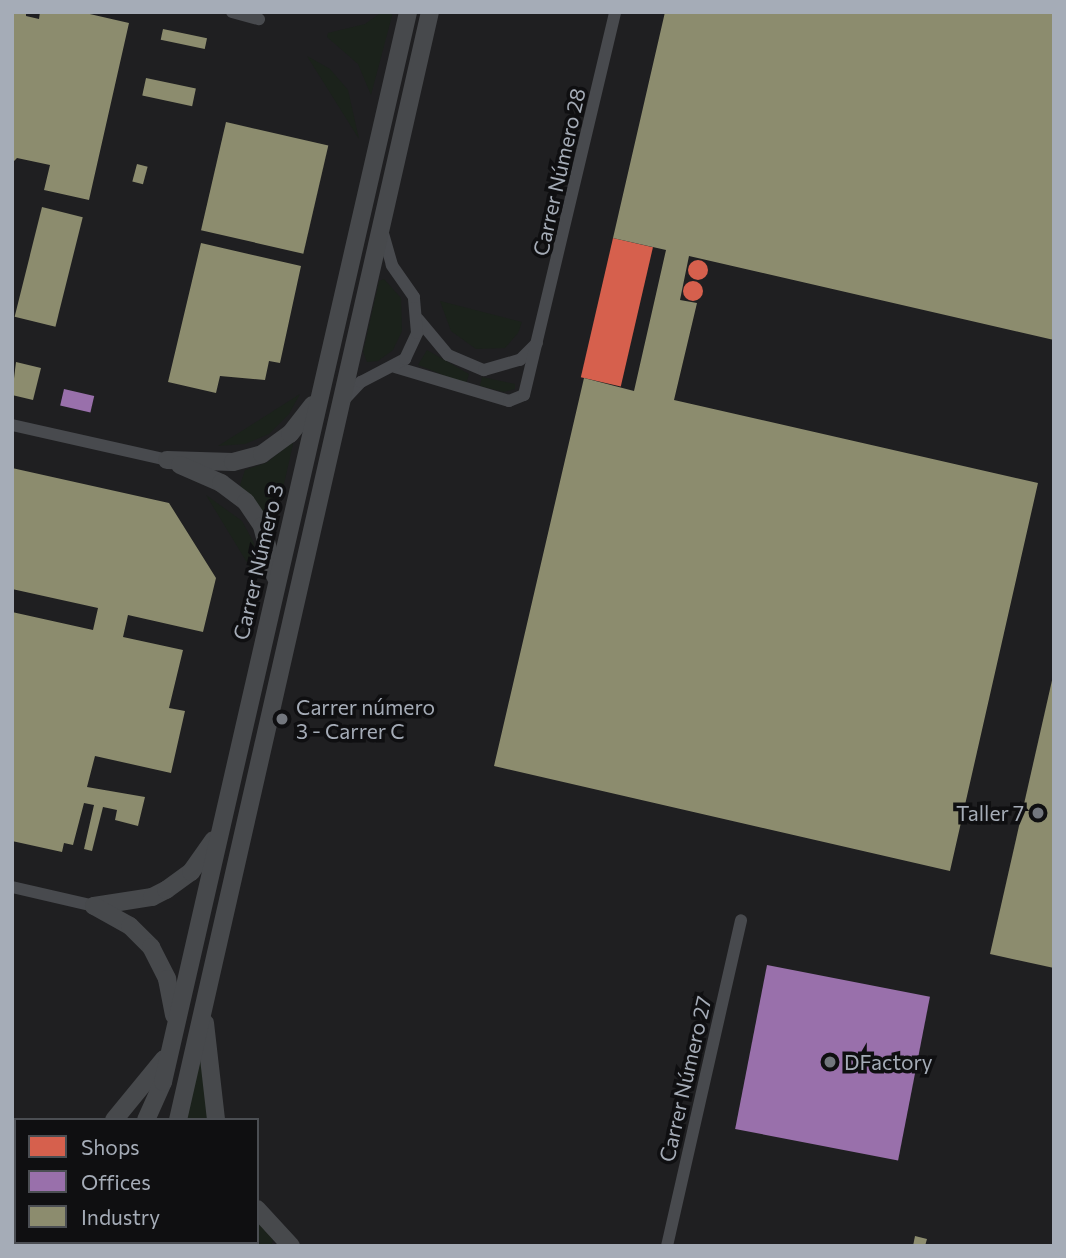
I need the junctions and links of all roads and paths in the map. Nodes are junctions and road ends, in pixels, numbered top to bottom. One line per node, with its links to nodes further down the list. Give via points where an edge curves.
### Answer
1 (232, 12): 5 (street)
2 (408, 12): 10 (main road, Carrer Número 3)
3 (430, 12): 6 (main road)
4 (615, 12): 8 (street, Carrer Número 28)
5 (259, 19)
6 (384, 213): 7 (street, via 387,252 414,297); 11 (main road)
7 (418, 319): 8 (street, via 447,355 484,370 520,360); 9 (street, via 413,347)
8 (540, 340): 9 (street, Carrer Número 28, via 528,388 517,401 459,390)
9 (395, 367): 11 (street, via 361,382)
10 (320, 393): 13 (main road, via 302,422 262,454 233,462); 14 (main road, Carrer Número 3)
11 (339, 410): 19 (main road)
12 (12, 425): 13 (street)
13 (167, 460): 14 (main road, via 221,483 246,502 268,542)
14 (276, 586): 15 (main road, Carrer Número 3)
15 (222, 825): 17 (main road, via 201,861 172,887 152,897); 20 (main road, Carrer Número 3)
16 (12, 887): 17 (street)
17 (94, 906): 20 (main road, via 130,926 151,947 167,979)
18 (741, 920): 28 (street, Carrer Número 27)
19 (204, 1010): 24 (main road); 25 (main road)
20 (175, 1024): 21 (main road, Carrer Número 3)
21 (170, 1051): 22 (main road); 23 (main road, Carrer Número 3, via 158,1098)
22 (116, 1118)
23 (147, 1118)
24 (178, 1118)
25 (216, 1118)
26 (259, 1211): 27 (main road)
27 (291, 1246)
28 (667, 1246)

